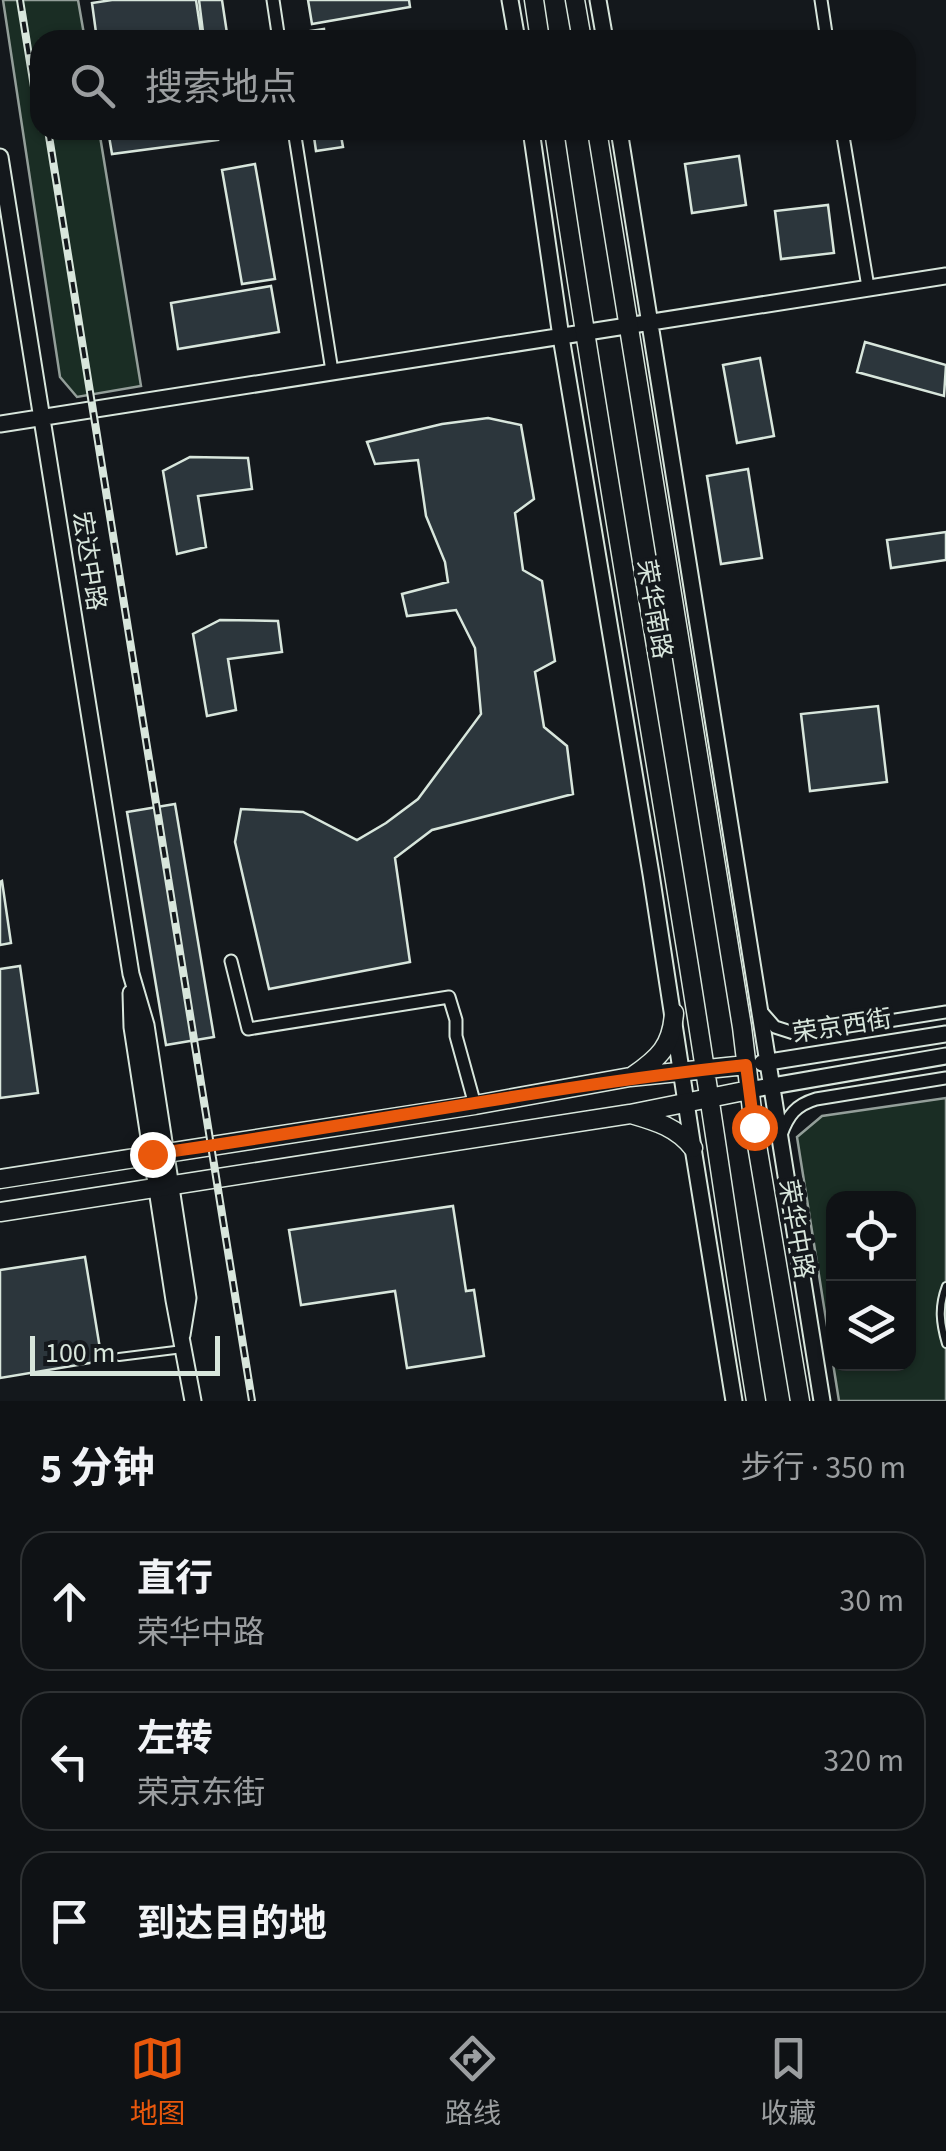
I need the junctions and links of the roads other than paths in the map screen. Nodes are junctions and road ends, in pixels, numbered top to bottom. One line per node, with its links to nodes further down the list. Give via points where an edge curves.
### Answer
1 (273, 0): 7 (street)
2 (510, 0): 8 (street)
3 (534, 0): 9 (main road)
4 (575, 0): 10 (main road)
5 (598, 0): 11 (street)
6 (821, 0): 12 (street)
7 (278, 30)
8 (514, 30)
9 (538, 30)
10 (580, 30)
11 (602, 30)
12 (826, 30)
13 (296, 140): 28 (street)
14 (533, 140): 20 (street)
15 (538, 140): 20 (street)
16 (555, 140): 26 (main road, 荣华南路)
17 (599, 140): 25 (main road, 荣华南路)
18 (621, 140): 24 (street)
19 (844, 140): 23 (street)
20 (535, 153): 27 (street)
21 (0, 157): 29 (street, 宏达中路)
22 (946, 276): 23 (street)
23 (868, 287): 24 (street)
24 (649, 323): 25 (street); 31 (street)
25 (629, 326): 26 (street); 32 (main road, 荣华南路)
26 (584, 334): 27 (street); 33 (main road, 荣华南路)
27 (561, 338): 28 (street); 34 (street)
28 (332, 371): 29 (street)
29 (42, 416): 30 (street); 55 (street, 宏达中路, via 131,974 146,1025)
30 (0, 424)
31 (677, 493): 32 (street); 36 (street)
32 (665, 548): 42 (main road, 荣华南路)
33 (665, 820): 34 (street); 43 (main road, 荣华南路)
34 (652, 874): 38 (street)
35 (231, 961): 51 (street, via 248,1029 449,997)
36 (760, 1008): 37 (street, via 774,1027 800,1035); 41 (street)
37 (946, 1012)
38 (674, 1013): 44 (street); 45 (main road, via 665,1047)
39 (946, 1034): 41 (street, 荣京西街)
40 (946, 1056): 47 (street, 荣京西街)
41 (768, 1063): 42 (street, 荣京西街); 47 (street)
42 (746, 1065): 43 (main road); 48 (main road, 荣华中路)
43 (705, 1069): 44 (main road); 49 (main road, 荣华南路)
44 (681, 1072): 45 (main road); 50 (street)
45 (630, 1078): 51 (main road)
46 (946, 1078): 53 (street, via 802,1103)
47 (772, 1086): 48 (street, 荣京西街); 53 (street)
48 (748, 1090): 49 (main road); 61 (main road, 荣华中路)
49 (708, 1097): 50 (main road); 67 (main road)
50 (686, 1102): 52 (main road); 54 (street)
51 (475, 1104): 55 (main road)
52 (630, 1114): 54 (main road, via 675,1130); 57 (main road)
53 (780, 1140): 59 (street)
54 (693, 1148): 66 (street)
55 (159, 1154): 56 (main road); 57 (street, 宏达中路)
56 (0, 1179)
57 (164, 1185): 58 (main road); 62 (street, 宏达中路)
58 (0, 1212)
59 (800, 1270): 61 (street); 69 (street)
60 (946, 1286): 63 (lane, via 940,1300)
61 (788, 1324): 68 (main road, 荣华中路)
62 (183, 1342): 64 (lane); 65 (street, 宏达中路)
63 (946, 1344)
64 (120, 1357)
65 (193, 1401)
66 (734, 1401)
67 (756, 1401)
68 (800, 1401)
69 (822, 1401)

